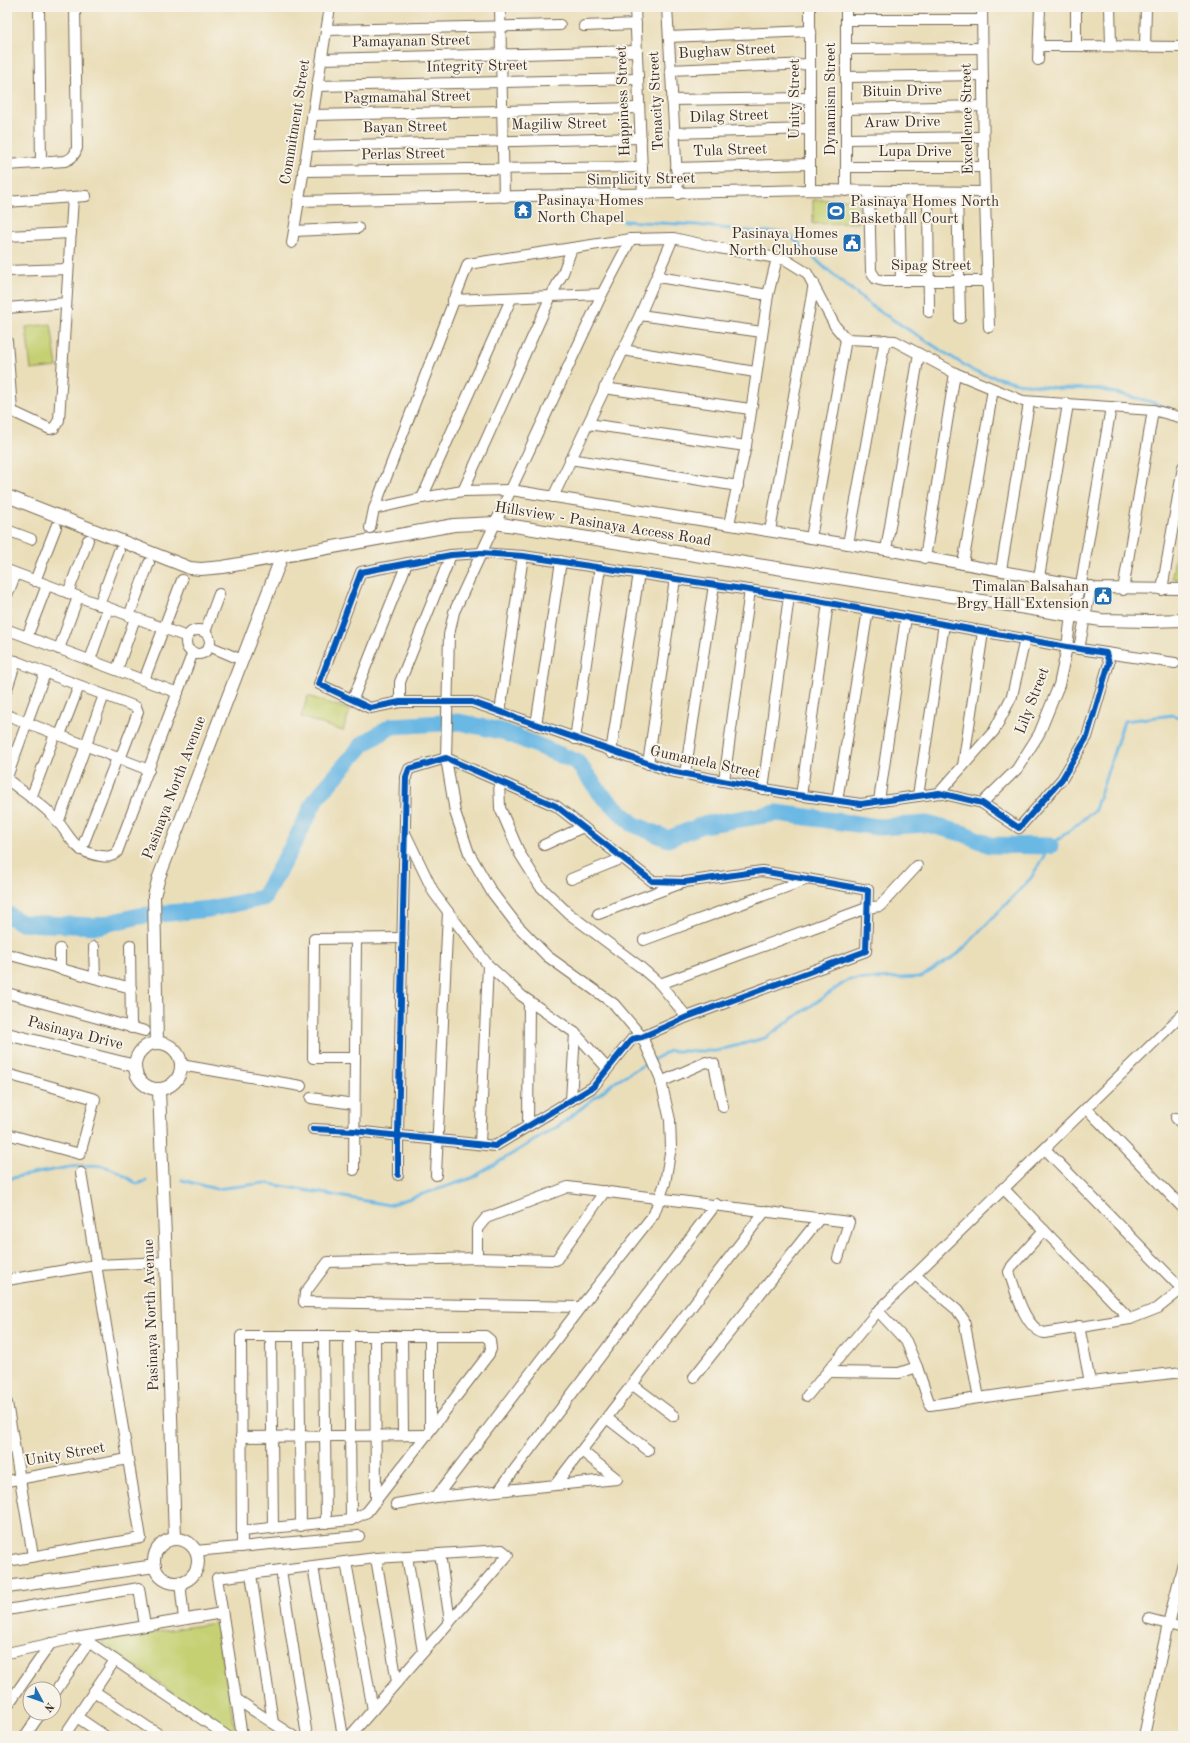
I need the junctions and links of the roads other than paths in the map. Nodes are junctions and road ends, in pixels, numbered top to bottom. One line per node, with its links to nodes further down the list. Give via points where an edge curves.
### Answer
1 (39, 7): 55 (street)
2 (75, 7): 55 (street, via 78,148 69,159)
3 (330, 7): 20 (street, Commitment Street)
4 (500, 7): 19 (street)
5 (635, 7): 16 (street, Happiness Street)
6 (667, 7): 22 (street, Tenacity Street)
7 (810, 7): 21 (street, Unity Street)
8 (846, 7): 14 (street, Dynamism Street)
9 (982, 7): 15 (street, Excellence Street)
10 (1040, 7): 24 (street)
11 (1076, 7): 25 (street)
12 (1110, 7): 23 (street)
13 (1146, 7): 26 (street)
14 (846, 20): 15 (street); 29 (street, Dynamism Street)
15 (982, 20): 28 (street, Excellence Street)
16 (636, 24): 18 (street); 30 (street, Happiness Street)
17 (560, 25): 19 (street)
18 (584, 26)
19 (500, 27): 20 (street); 31 (street)
20 (326, 30): 32 (street, Commitment Street)
21 (811, 31): 22 (street); 34 (street, Unity Street)
22 (669, 37): 35 (street, Tenacity Street)
23 (1111, 45): 25 (street); 26 (street)
24 (1039, 46): 25 (street); 33 (street)
25 (1076, 46)
26 (1145, 47): 27 (street)
27 (1183, 47)
28 (982, 48): 29 (street); 36 (street, Excellence Street)
29 (846, 49): 37 (street, Dynamism Street)
30 (637, 51): 31 (street, Pamayanan Street); 38 (street, Happiness Street)
31 (501, 55): 32 (street, Pamayanan Street); 39 (street)
32 (322, 59): 40 (street, Commitment Street)
33 (1038, 60)
34 (809, 64): 35 (street, Bughaw Street); 41 (street, Unity Street)
35 (670, 70): 42 (street, Tenacity Street)
36 (982, 75): 37 (street); 43 (street, Excellence Street)
37 (846, 77): 45 (street, Dynamism Street)
38 (638, 78): 39 (street, Integrity Street); 44 (street, Happiness Street)
39 (502, 81): 40 (street, Integrity Street); 46 (street)
40 (317, 86): 47 (street, Commitment Street)
41 (809, 98): 42 (street); 48 (street, Unity Street)
42 (672, 100): 49 (street, Tenacity Street)
43 (983, 106): 45 (street, Bituin Drive); 50 (street, Excellence Street)
44 (639, 108): 46 (street, Pagmamahal Street); 51 (street, Happiness Street)
45 (846, 109): 52 (street, Dynamism Street)
46 (502, 111): 47 (street, Pagmamahal Street); 53 (street)
47 (312, 115): 54 (street, Commitment Street)
48 (810, 129): 49 (street, Dilag Street); 56 (street, Unity Street)
49 (674, 134): 62 (street, Tenacity Street)
50 (983, 137): 52 (street, Araw Drive); 60 (street, Excellence Street)
51 (641, 138): 53 (street, Magiliw Street); 58 (street, Happiness Street)
52 (846, 139): 59 (street, Dynamism Street)
53 (503, 141): 54 (street, Bayan Street); 61 (street)
54 (308, 146): 63 (street, Commitment Street)
55 (42, 163): 57 (street)
56 (810, 164): 62 (street, Tula Street); 64 (street, Unity Street)
57 (7, 165)
58 (642, 167): 61 (street, Perlas Street); 72 (street, Happiness Street)
59 (846, 167): 60 (street, Lupa Drive); 65 (street, Dynamism Street)
60 (984, 167): 70 (street, Excellence Street)
61 (504, 168): 63 (street, Perlas Street); 75 (street)
62 (676, 168): 71 (street, Tenacity Street)
63 (303, 171): 77 (street, Commitment Street)
64 (810, 190): 65 (street, Simplicity Street); 71 (street, Simplicity Street)
65 (846, 191): 66 (street, Simplicity Street)
66 (869, 192): 67 (street, Simplicity Street); 91 (street, Sipag Street, via 871,270 876,279 881,281)
67 (899, 192): 68 (street, Simplicity Street); 91 (street)
68 (928, 192): 69 (street, Simplicity Street); 92 (street)
69 (957, 192): 70 (street, Simplicity Street); 93 (street)
70 (984, 192): 90 (street, Excellence Street)
71 (678, 194): 72 (street, Simplicity Street)
72 (643, 195): 75 (street, Simplicity Street)
73 (86, 196): 74 (street)
74 (73, 197): 76 (street); 80 (street)
75 (504, 197): 77 (street, Simplicity Street)
76 (7, 202)
77 (298, 202): 79 (street, Commitment Street)
78 (358, 228): 79 (street)
79 (294, 231): 84 (street, Commitment Street)
80 (71, 233): 81 (street); 87 (street)
81 (7, 236)
82 (673, 238): 83 (street); 86 (street); 89 (street)
83 (631, 239): 85 (street); 95 (street)
84 (292, 243)
85 (572, 248): 97 (street); 99 (street, via 468,264)
86 (778, 258): 94 (street, via 807,273); 96 (street)
87 (68, 269): 88 (street); 100 (street)
88 (7, 271)
89 (658, 277): 96 (street); 103 (street)
90 (987, 280): 93 (street, Sipag Street); 105 (street, Excellence Street)
91 (900, 281): 92 (street, Sipag Street)
92 (929, 281): 93 (street, Sipag Street); 102 (street)
93 (959, 281): 104 (street)
94 (814, 283): 107 (street, via 835,326); 141 (street)
95 (602, 294): 97 (street); 128 (street)
96 (768, 295): 106 (street)
97 (551, 296): 98 (street); 129 (street)
98 (511, 298): 99 (street); 132 (street)
99 (453, 300): 133 (street)
100 (66, 303): 101 (street); 120 (street, via 57,425 54,428 45,428)
101 (7, 308)
102 (929, 312)
103 (640, 316): 106 (street); 110 (street)
104 (960, 318)
105 (989, 327)
106 (762, 332): 112 (street)
107 (846, 339): 108 (street); 142 (street)
108 (885, 340): 111 (street, via 895,341); 145 (street)
109 (7, 341): 120 (street)
110 (623, 350): 112 (street); 114 (street)
111 (919, 354): 113 (street); 146 (street)
112 (755, 372): 119 (street)
113 (955, 373): 115 (street); 152 (street)
114 (604, 388): 119 (street); 123 (street)
115 (993, 389): 116 (street); 156 (street)
116 (1029, 402): 117 (street); 158 (street)
117 (1068, 404): 118 (street); 161 (street)
118 (1111, 407): 121 (street); 167 (street)
119 (750, 409): 124 (street)
120 (9, 410)
121 (1154, 410): 122 (street); 170 (street)
122 (1183, 418)
123 (588, 424): 124 (street); 125 (street)
124 (746, 446): 127 (street)
125 (570, 459): 127 (street); 131 (street)
126 (1183, 467): 140 (street)
127 (738, 486): 136 (street)
128 (511, 490): 129 (street); 131 (street); 135 (street)
129 (463, 491): 132 (street)
130 (7, 496): 150 (street, Hillsview - Pasinaya Access Road, via 195,569 223,567)
131 (553, 497): 136 (street)
132 (422, 498): 133 (street)
133 (374, 509): 138 (street)
134 (1183, 518): 140 (street)
135 (494, 523): 148 (street); 150 (street, Hillsview - Pasinaya Access Road, via 454,525); 180 (street, Hillsview - Pasinaya Access Road)
136 (729, 524): 141 (street)
137 (56, 527): 164 (street)
138 (370, 528)
139 (7, 530): 143 (street)
140 (1172, 530): 171 (street)
141 (770, 531): 142 (street)
142 (811, 538): 145 (street)
143 (31, 539)
144 (88, 540): 172 (street)
145 (848, 544): 146 (street)
146 (886, 550): 152 (street)
147 (119, 551): 178 (street)
148 (481, 553): 149 (street); 151 (street); 212 (street, via 454,612 449,634)
149 (451, 555): 155 (street); 211 (street, via 400,682)
150 (282, 556): 201 (street, Pasinaya North Avenue)
151 (523, 556): 153 (street); 213 (street)
152 (925, 558): 156 (street)
153 (561, 561): 157 (street); 216 (street)
154 (149, 563): 181 (street)
155 (407, 563): 210 (street); 210 (street, Gumamela Street, via 361,572 319,684)
156 (963, 564): 158 (street)
157 (600, 567): 160 (street); 218 (street)
158 (1001, 570): 161 (street)
159 (11, 572): 164 (street); 174 (street)
160 (639, 573): 162 (street); 220 (street)
161 (1039, 577): 167 (street)
162 (675, 579): 165 (street); 223 (street)
163 (182, 580): 186 (street)
164 (35, 581): 166 (street)
165 (714, 584): 169 (street); 226 (street)
166 (47, 585): 172 (street); 190 (street)
167 (1086, 585): 170 (street); 180 (street, Lily Street); 183 (street)
168 (1183, 589): 171 (street)
169 (750, 590): 175 (street); 229 (street)
170 (1123, 590): 171 (street)
171 (1162, 590)
172 (68, 593): 176 (street)
173 (219, 594): 188 (street)
174 (7, 595)
175 (789, 596): 177 (street); 230 (street)
176 (78, 597): 178 (street); 195 (street)
177 (828, 603): 179 (street); 232 (street)
178 (104, 607): 181 (street); 200 (street)
179 (868, 610): 182 (street); 235 (street)
180 (1071, 615): 183 (street, Hillsview - Pasinaya Access Road); 194 (street, Lily Street)
181 (132, 617): 186 (street); 203 (street)
182 (906, 617): 185 (street); 236 (street)
183 (1084, 617): 184 (street, Hillsview - Pasinaya Access Road, via 1122,621); 196 (street)
184 (1183, 620)
185 (944, 624): 189 (street); 233 (street)
186 (163, 629): 191 (street); 205 (street)
187 (12, 631): 190 (street)
188 (205, 632): 191 (street, via 197,630 189,633); 193 (street, via 210,638)
189 (983, 632): 192 (street); 224 (street)
190 (27, 637): 195 (street)
191 (187, 637): 197 (street, via 186,644)
192 (1025, 639): 194 (street); 224 (street, via 1012,696 994,731)
193 (209, 646): 197 (street, via 201,653); 201 (street)
194 (1067, 647): 196 (street); 237 (street, Lily Street, via 1059,685 1039,734 1017,769)
195 (58, 649): 200 (street)
196 (1079, 649): 198 (street)
197 (193, 652): 208 (street)
198 (1106, 653): 202 (street); 237 (street, Gumamela Street, via 1110,663 1087,737 1062,779 1019,828)
199 (12, 660): 204 (street); 207 (street)
200 (90, 660): 203 (street)
201 (242, 660): 272 (street, Pasinaya North Avenue, via 165,857 154,896)
202 (1175, 663)
203 (117, 670): 205 (street)
204 (45, 673): 206 (street); 215 (street)
205 (144, 680): 208 (street)
206 (79, 686): 209 (street); 217 (street)
207 (7, 689)
208 (178, 693): 225 (street)
209 (104, 695): 219 (street); 221 (street, via 138,709)
210 (352, 700): 211 (street, Gumamela Street, via 370,708)
211 (400, 702): 212 (street, Gumamela Street)
212 (447, 702): 213 (street, Gumamela Street, via 472,702); 222 (street)
213 (500, 712): 216 (street, Gumamela Street)
214 (7, 715): 215 (street)
215 (27, 723): 217 (street); 227 (street)
216 (536, 725): 218 (street, Gumamela Street)
217 (58, 734): 219 (street); 234 (street)
218 (575, 739): 220 (street, Gumamela Street)
219 (85, 745): 221 (street); 238 (street)
220 (611, 752): 223 (street, Gumamela Street)
221 (118, 758): 225 (street); 242 (street)
222 (446, 758): 228 (street); 240 (street, via 409,769 406,777); 271 (street, via 455,812 469,852 491,891 517,925 547,956 614,1004)
223 (648, 764): 226 (street, Gumamela Street)
224 (963, 766): 231 (street)
225 (149, 770): 242 (street, via 117,852 110,857 90,855)
226 (685, 774): 229 (street, Gumamela Street)
227 (7, 778): 234 (street)
228 (499, 781): 239 (street, via 556,806); 261 (street, via 500,808 520,854 540,886 568,913)
229 (724, 781): 230 (street, Gumamela Street)
230 (763, 789): 232 (street, Gumamela Street)
231 (939, 793): 233 (street, Gumamela Street); 237 (street, Gumamela Street)
232 (801, 796): 235 (street, Gumamela Street)
233 (918, 796): 236 (street, Gumamela Street)
234 (31, 798): 238 (street)
235 (838, 801): 236 (street, Gumamela Street, via 861,804)
236 (879, 802)
237 (982, 803)
238 (58, 823): 242 (street, via 68,839)
239 (583, 827): 241 (street); 243 (street)
240 (405, 834): 249 (street, via 434,893); 252 (street)
241 (544, 844)
242 (81, 850)
243 (623, 858): 246 (street); 247 (street, via 652,881)
244 (918, 866): 248 (street, via 880,906)
245 (810, 878): 247 (street, via 762,871); 248 (street, via 868,890); 253 (street)
246 (571, 879)
247 (685, 882): 250 (street)
248 (867, 908): 261 (street); 266 (street, via 866,951)
249 (448, 912): 258 (street); 291 (street)
250 (598, 914)
251 (356, 938): 252 (street); 273 (street); 273 (street, via 314,939 313,1058)
252 (403, 938): 290 (street)
253 (644, 940)
254 (130, 945): 262 (street)
255 (94, 947): 260 (street)
256 (60, 949): 259 (street)
257 (7, 954): 259 (street)
258 (488, 965): 264 (street); 292 (street)
259 (60, 969): 260 (street)
260 (95, 978): 262 (street)
261 (660, 984): 266 (street)
262 (131, 988): 267 (street)
263 (7, 993): 267 (street)
264 (529, 1001): 269 (street); 286 (street)
265 (1183, 1014): 285 (street)
266 (687, 1017): 271 (street)
267 (132, 1028): 268 (street)
268 (145, 1031)
269 (575, 1033): 276 (street); 282 (street)
270 (7, 1034): 274 (street, Pasinaya Drive)
271 (642, 1037): 276 (street, via 632,1040); 278 (street)
272 (157, 1043): 274 (street, via 142,1050); 275 (street, via 174,1049)
273 (355, 1058): 283 (street)
274 (135, 1066): 280 (street, via 135,1072 142,1083)
275 (181, 1066): 279 (street); 280 (street, via 181,1072 175,1082)
276 (608, 1068): 282 (street, via 593,1087)
277 (7, 1074): 289 (street, via 95,1099 80,1154)
278 (661, 1080): 284 (street, via 706,1062 714,1064); 300 (street, via 670,1120 671,1147)
279 (301, 1086)
280 (159, 1090): 308 (street, Pasinaya North Avenue)
281 (311, 1098): 283 (street)
282 (571, 1100): 286 (street)
283 (354, 1104): 288 (street)
284 (723, 1107)
285 (1087, 1109): 293 (street); 302 (street)
286 (528, 1126): 292 (street, via 495,1146)
287 (313, 1129): 288 (street)
288 (354, 1131): 290 (street); 294 (street)
289 (7, 1134)
290 (398, 1135): 291 (street); 296 (street)
291 (439, 1140): 292 (street); 297 (street)
292 (480, 1144)
293 (1045, 1149): 298 (street); 312 (street)
294 (354, 1170)
295 (82, 1172): 309 (street)
296 (398, 1175)
297 (436, 1175)
298 (1003, 1188): 305 (street); 310 (street)
299 (605, 1191): 300 (street); 306 (street, via 556,1260); 306 (street, via 568,1187 486,1218 477,1229)
300 (660, 1197): 301 (street); 313 (street, via 654,1214)
301 (716, 1204): 303 (street); 349 (street)
302 (1183, 1208)
303 (765, 1211): 304 (street); 329 (street)
304 (820, 1218): 307 (street, via 849,1222); 327 (street)
305 (1044, 1230): 315 (street); 316 (street, via 1009,1272 1022,1308 1039,1332)
306 (477, 1258): 313 (street, via 328,1262 305,1293 304,1302)
307 (838, 1258)
308 (166, 1262): 309 (street); 359 (street, Pasinaya North Avenue)
309 (96, 1265): 311 (street); 345 (street)
310 (916, 1275): 314 (street); 331 (street, via 957,1310 964,1320)
311 (7, 1280)
312 (1183, 1289): 315 (street, via 1158,1308)
313 (580, 1307): 350 (street)
314 (878, 1311): 324 (street, via 906,1341); 325 (street)
315 (1130, 1319): 316 (street)
316 (1080, 1326): 328 (street)
317 (271, 1336): 318 (street); 339 (street); 342 (street, via 241,1336)
318 (299, 1336): 319 (street); 340 (street)
319 (324, 1336): 320 (street); 341 (street)
320 (349, 1336): 321 (street); 337 (street)
321 (375, 1336): 322 (street); 338 (street)
322 (402, 1336): 323 (street); 336 (street)
323 (430, 1336): 335 (street); 335 (street, via 484,1336 490,1340 491,1345 489,1354)
324 (917, 1367): 325 (street, via 900,1373); 331 (street, via 930,1405)
325 (828, 1372): 330 (street)
326 (1183, 1372): 328 (street)
327 (694, 1377)
328 (1090, 1382): 331 (street)
329 (633, 1385): 333 (street); 334 (street)
330 (807, 1396)
331 (979, 1398)
332 (7, 1403): 346 (street)
333 (674, 1416)
334 (608, 1418): 343 (street); 344 (street)
335 (429, 1432): 336 (street); 351 (street)
336 (403, 1434): 338 (street)
337 (350, 1435): 338 (street); 341 (street); 353 (street)
338 (376, 1435): 351 (street)
339 (272, 1436): 340 (street); 342 (street); 356 (street)
340 (300, 1436): 341 (street); 355 (street)
341 (325, 1436): 354 (street)
342 (241, 1437): 357 (street)
343 (648, 1450)
344 (582, 1452): 348 (street); 348 (street, via 617,1479)
345 (128, 1459): 346 (street, Unity Street); 363 (street, via 141,1538)
346 (20, 1478): 347 (street, Unity Street); 363 (street)
347 (7, 1481)
348 (555, 1485): 349 (street)
349 (499, 1490): 350 (street)
350 (436, 1496): 352 (street)
351 (376, 1501): 353 (street, via 367,1512)
352 (396, 1504)
353 (351, 1520): 354 (street)
354 (326, 1523): 355 (street)
355 (301, 1526): 356 (street)
356 (273, 1529): 357 (street)
357 (242, 1531): 360 (street)
358 (359, 1536): 360 (street)
359 (175, 1539): 361 (street, via 186,1541); 369 (street, via 160,1546 155,1555)
360 (242, 1547): 361 (street)
361 (195, 1551): 373 (street, via 198,1558 196,1569 190,1578)
362 (440, 1554): 364 (street); 379 (street); 379 (street, via 502,1550 508,1555)
363 (33, 1556): 366 (street)
364 (407, 1556): 365 (street); 385 (street)
365 (376, 1558): 367 (street); 389 (street)
366 (7, 1561)
367 (346, 1562): 370 (street); 393 (street)
368 (1183, 1564): 380 (street)
369 (155, 1566): 373 (street, via 164,1579 174,1583); 374 (street)
370 (313, 1567): 371 (street); 405 (street)
371 (281, 1570): 372 (street); 404 (street)
372 (251, 1574): 376 (street, via 217,1578); 396 (street)
373 (180, 1582): 378 (street)
374 (7, 1587)
375 (7, 1610): 381 (street, via 139,1588)
376 (222, 1613): 378 (street); 391 (street)
377 (1149, 1619): 380 (street)
378 (184, 1620): 381 (street)
379 (450, 1621): 385 (street)
380 (1168, 1624): 382 (street); 407 (street)
381 (145, 1626): 383 (street)
382 (1183, 1628)
383 (85, 1640): 384 (street); 387 (street); 388 (street)
384 (51, 1643): 386 (street); 392 (street)
385 (423, 1652): 389 (street)
386 (7, 1653)
387 (115, 1660): 390 (street); 401 (street)
388 (61, 1681)
389 (397, 1682): 393 (street)
390 (94, 1691): 394 (street); 400 (street)
391 (236, 1699): 396 (street); 402 (street)
392 (7, 1706)
393 (373, 1710): 406 (street)
394 (77, 1717): 398 (street); 399 (street)
395 (35, 1721): 397 (street)
396 (273, 1723): 403 (street)
397 (25, 1736)
398 (64, 1736)
399 (105, 1736)
400 (162, 1736)
401 (227, 1736)
402 (242, 1736)
403 (293, 1736)
404 (307, 1736)
405 (343, 1736)
406 (350, 1736)
407 (1144, 1736)

